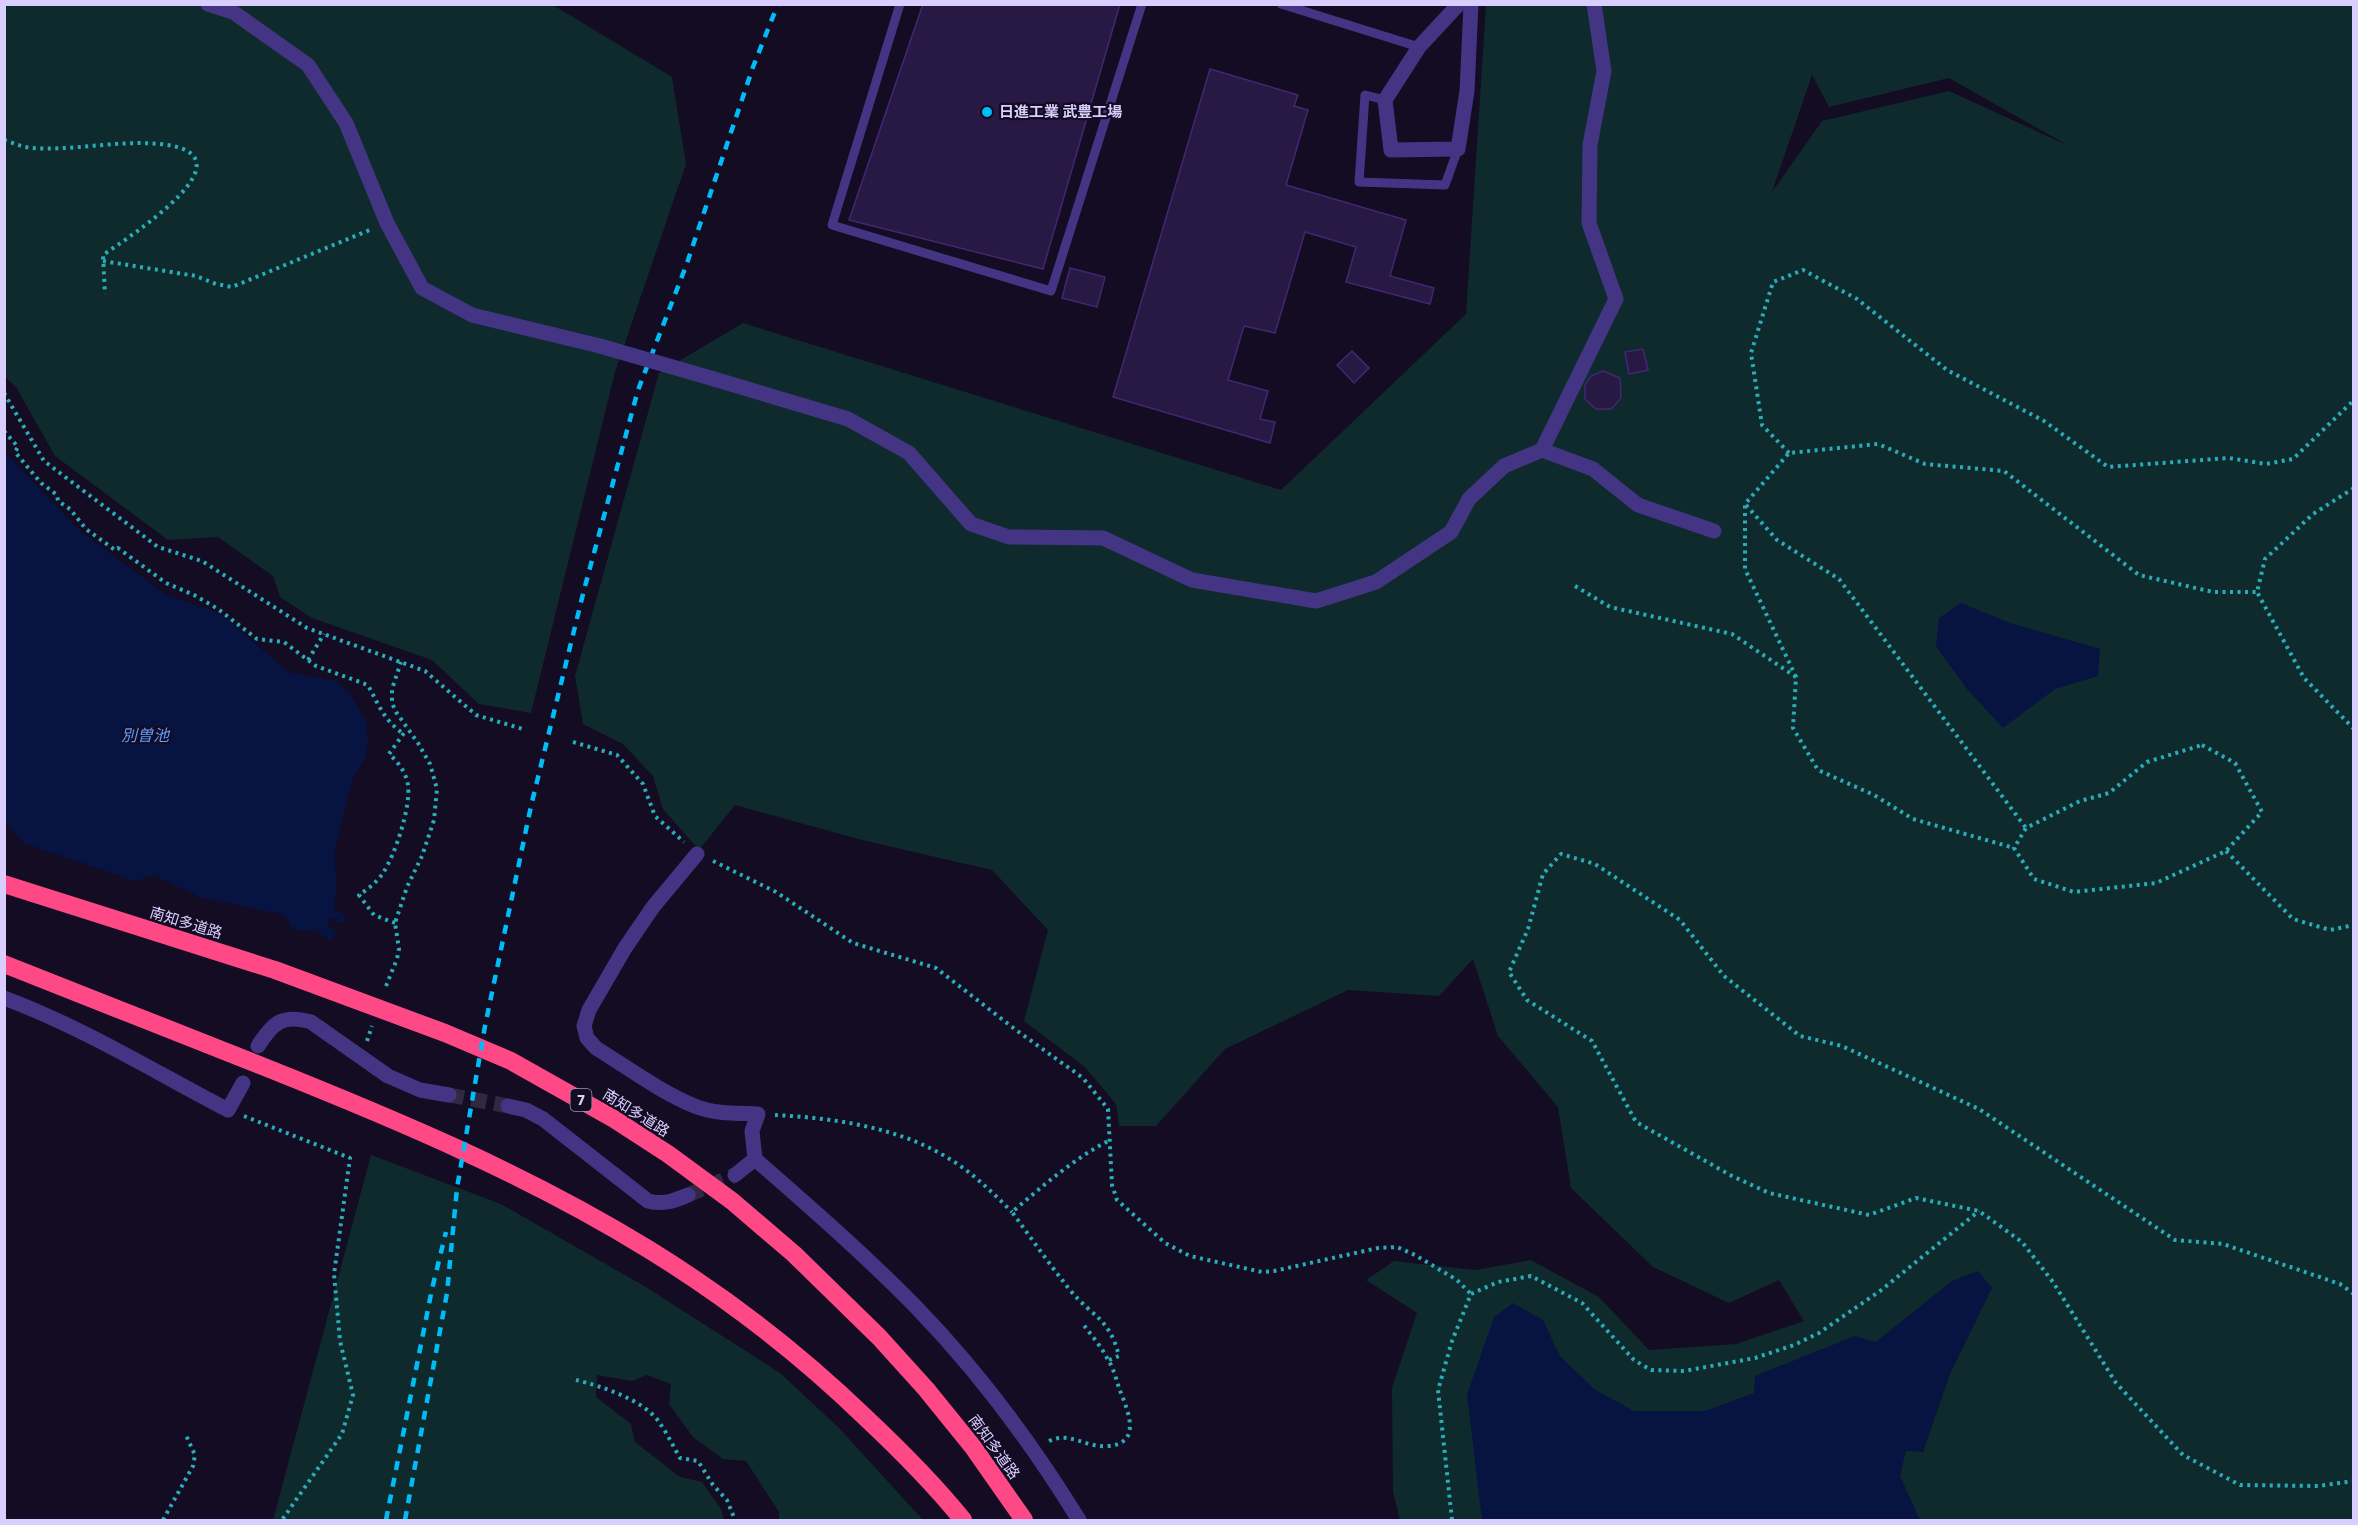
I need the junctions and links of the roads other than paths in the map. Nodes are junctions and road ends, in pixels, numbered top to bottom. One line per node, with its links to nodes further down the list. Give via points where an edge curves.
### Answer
1 (208, 4): 11 (street, bridge, via 233,12 308,65 346,123 387,223 422,288 472,315 600,346 848,419 909,453 971,524 1010,537 1102,538 1192,580 1316,601 1376,582 1395,570 1451,532 1469,499 1504,466)
2 (900, 4): 3 (lane, via 832,225 1051,291)
3 (1142, 4)
4 (1281, 4): 8 (lane)
5 (1459, 4): 8 (street)
6 (1471, 4): 10 (street, via 1467,91)
7 (1594, 4): 11 (street, via 1604,71 1590,145 1589,223 1616,299)
8 (1419, 47): 9 (street)
9 (1386, 100): 10 (street, via 1391,150); 10 (lane, via 1365,95 1359,182 1445,185)
10 (1458, 149)
11 (1542, 450): 12 (street, via 1593,469 1638,505)
12 (1714, 531)
13 (698, 854): 21 (street, via 653,906 625,948 584,1026 587,1038 596,1048 678,1097 715,1112 758,1114 752,1131)
14 (4, 884): 25 (highway, 南知多道路 / 7, via 275,970 445,1033 511,1061 614,1119 732,1201 854,1312 973,1447)
15 (4, 964): 24 (highway, via 415,1129 488,1162 647,1248 777,1339 842,1394)
16 (4, 998): 18 (street, via 70,1027 228,1110)
17 (258, 1046): 19 (street, via 267,1031 280,1021 296,1018 311,1022 388,1076)
18 (243, 1083)
19 (449, 1095)
20 (508, 1106): 23 (street, via 543,1119 648,1201 659,1204)
21 (755, 1160): 22 (street); 26 (street, via 843,1237 967,1364 1035,1454)
22 (735, 1174)
23 (688, 1195)
24 (963, 1521)
25 (1024, 1521)
26 (1079, 1521)

